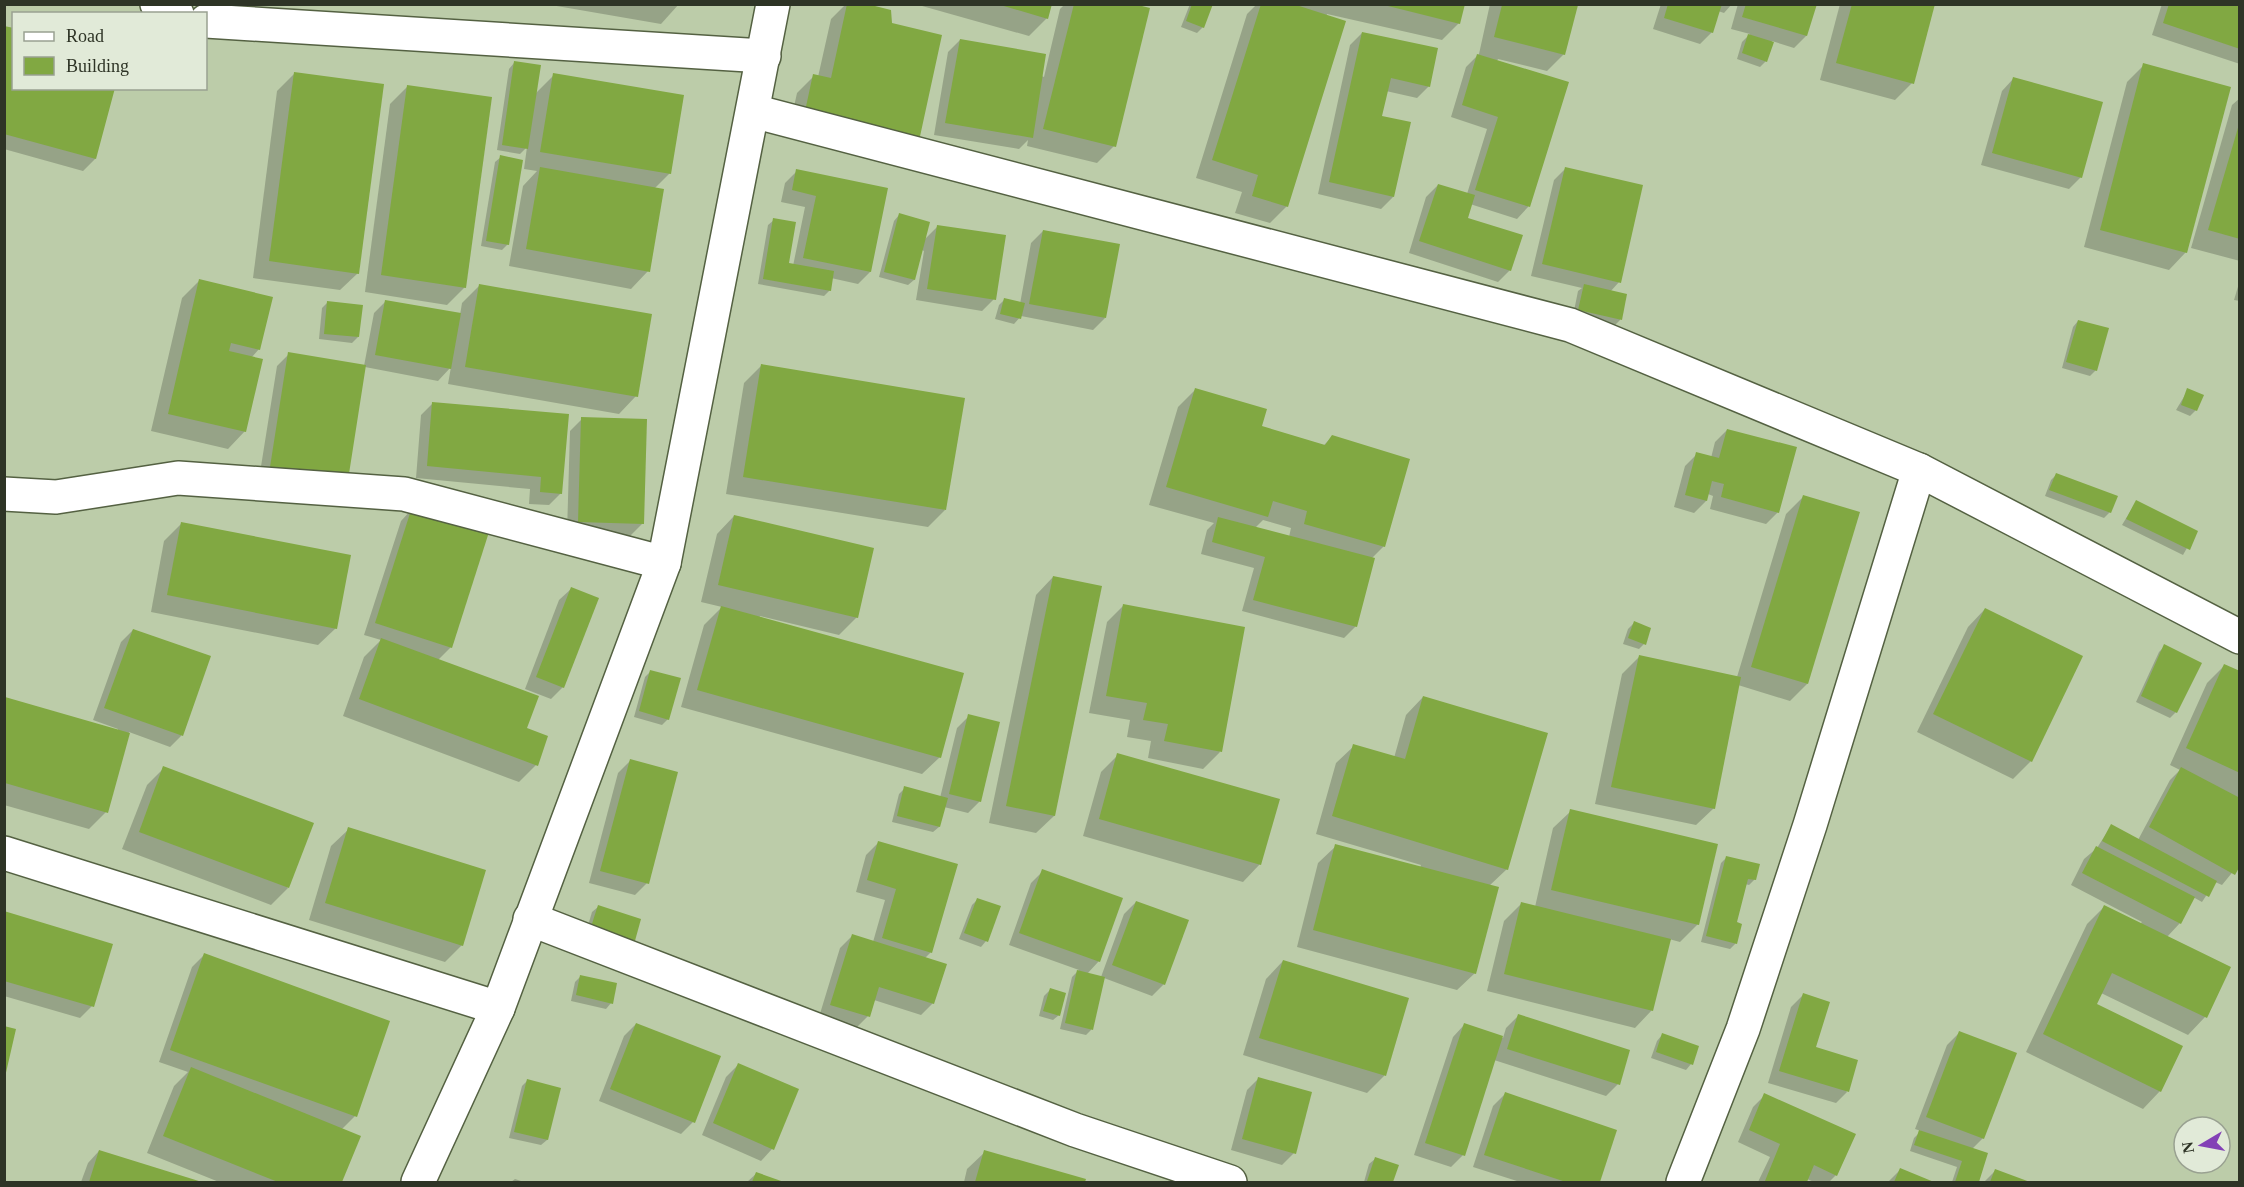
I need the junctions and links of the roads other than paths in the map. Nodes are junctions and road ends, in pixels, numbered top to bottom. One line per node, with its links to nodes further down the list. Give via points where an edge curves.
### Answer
1 (157, 4): 3 (street)
2 (773, 4): 5 (street)
3 (173, 12)
4 (207, 21): 5 (street)
5 (764, 56): 6 (street)
6 (753, 111): 7 (street, via 1570,325); 9 (street)
7 (1919, 470): 10 (street); 16 (street, via 1807,836 1743,1029)
8 (4, 494): 9 (street, via 56,496 178,478 404,494)
9 (664, 562): 12 (street)
10 (2240, 637)
11 (4, 853): 13 (street)
12 (530, 919): 13 (street); 15 (street, via 1075,1130)
13 (498, 1008): 14 (street)
14 (418, 1182)
15 (1230, 1182)
16 (1683, 1182)

